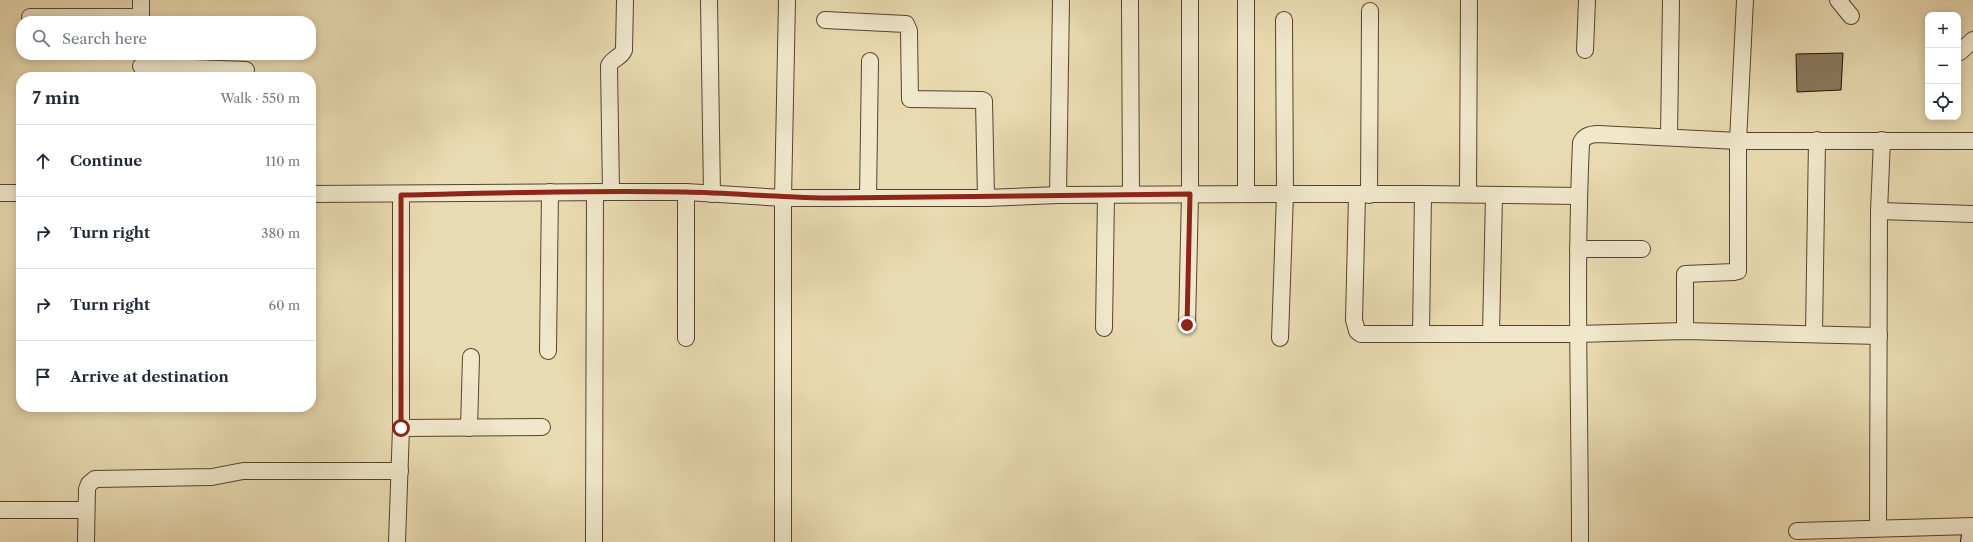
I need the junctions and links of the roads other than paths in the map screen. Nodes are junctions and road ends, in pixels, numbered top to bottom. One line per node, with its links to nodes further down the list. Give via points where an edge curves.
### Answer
1 (141, 0): 15 (street)
2 (625, 0): 31 (street, via 624,50 609,66)
3 (709, 0): 36 (street)
4 (787, 0): 49 (street)
5 (1061, 0): 44 (street)
6 (1130, 0): 37 (street)
7 (1190, 0): 38 (street)
8 (1246, 0): 39 (street)
9 (1469, 0): 42 (street)
10 (1587, 0): 20 (street)
11 (1671, 0): 25 (street)
12 (1745, 0): 29 (street)
13 (1838, 0): 16 (street)
14 (1370, 11): 46 (street)
15 (141, 16)
16 (1851, 16)
17 (825, 20): 51 (street, via 906,24 909,31 910,99 983,100)
18 (1284, 20): 40 (street)
19 (1973, 40): 21 (street)
20 (1584, 50)
21 (1961, 51)
22 (870, 61): 50 (street)
23 (141, 66): 24 (street)
24 (246, 70)
25 (1670, 137): 29 (street); 48 (street, via 1598,134 1586,137 1581,143)
26 (1817, 140): 27 (street); 29 (street); 62 (street)
27 (1882, 140): 28 (street); 52 (street)
28 (1973, 140)
29 (1738, 141): 58 (street, via 1738,271 1685,274)
30 (550, 192): 31 (street); 43 (street); 66 (street)
31 (603, 192): 32 (street); 80 (street)
32 (686, 192): 36 (street); 64 (street)
33 (0, 193): 34 (street)
34 (16, 193)
35 (316, 194): 43 (street)
36 (712, 194): 49 (street)
37 (1131, 194): 38 (street); 45 (street)
38 (1190, 194): 39 (street); 56 (street)
39 (1246, 194): 40 (street)
40 (1285, 194): 46 (street); 65 (street)
41 (1423, 194): 42 (street); 46 (street); 59 (street)
42 (1468, 194): 47 (street)
43 (401, 195): 69 (street)
44 (1058, 195): 45 (street); 51 (street)
45 (1106, 195): 57 (street)
46 (1363, 195): 59 (street, via 1354,320 1356,329 1364,334)
47 (1494, 195): 48 (street); 60 (street)
48 (1579, 196): 54 (street)
49 (783, 198): 50 (street); 81 (street)
50 (868, 198): 51 (street)
51 (986, 198)
52 (1879, 211): 53 (street); 63 (street)
53 (1973, 214)
54 (1578, 248): 55 (street); 61 (street)
55 (1642, 249)
56 (1187, 325)
57 (1104, 328)
58 (1685, 331): 61 (street); 62 (street)
59 (1421, 334): 60 (street)
60 (1492, 334): 61 (street)
61 (1577, 334): 82 (street)
62 (1814, 334): 63 (street)
63 (1879, 336): 75 (street)
64 (686, 338)
65 (1280, 338)
66 (548, 351)
67 (470, 357): 70 (street)
68 (542, 427): 70 (street)
69 (401, 428): 70 (street); 71 (street)
70 (469, 428)
71 (400, 470): 73 (street, via 243,471 212,477 98,478 92,480 87,489); 79 (street)
72 (0, 510): 73 (street)
73 (86, 510): 78 (street)
74 (1973, 526): 75 (street)
75 (1878, 528): 76 (street)
76 (1797, 531)
77 (1973, 535): 83 (street)
78 (86, 542)
79 (398, 542)
80 (594, 542)
81 (783, 542)
82 (1580, 542)
83 (1972, 542)

